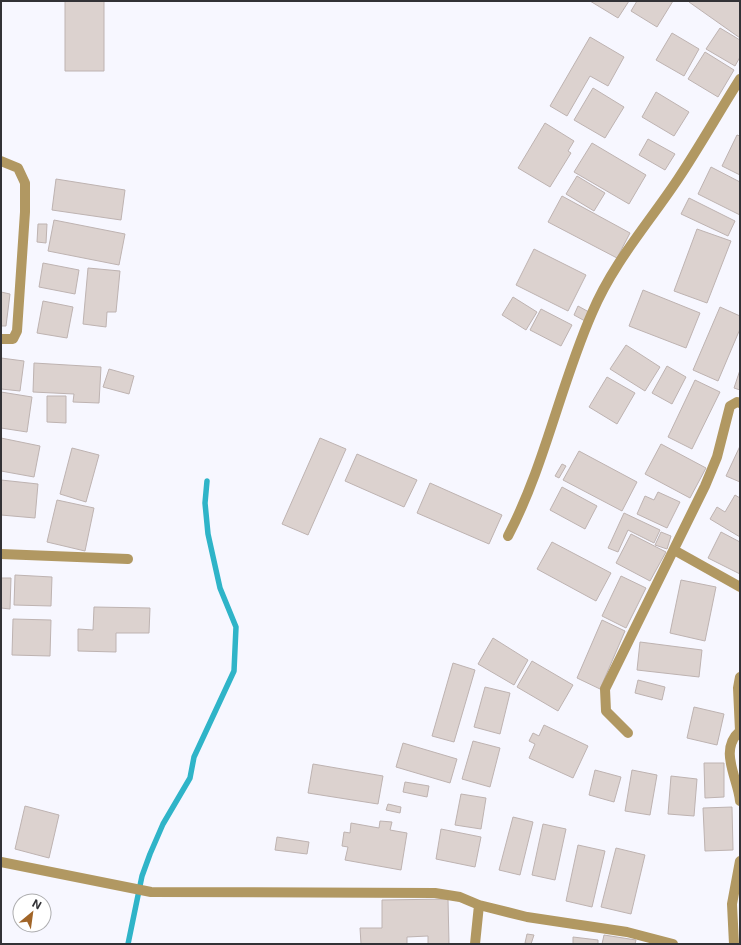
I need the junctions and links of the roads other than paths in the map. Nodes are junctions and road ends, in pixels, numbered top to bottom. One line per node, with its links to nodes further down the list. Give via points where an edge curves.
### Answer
1 (740, 79): 5 (street, via 678,179 608,279 591,314 566,380 544,453 522,510)
2 (1, 161): 3 (street, via 18,168 25,183 26,212 17,331 13,339)
3 (1, 339)
4 (740, 403): 6 (street, via 730,406 727,412 717,456)
5 (508, 536)
6 (674, 550): 9 (street); 12 (street, via 605,689 606,711)
7 (1, 554): 8 (street)
8 (128, 559)
9 (740, 587)
10 (740, 677): 11 (street)
11 (740, 731): 13 (street, via 730,746 730,763)
12 (628, 733)
13 (740, 801)
14 (740, 861): 19 (street, via 732,904)
15 (1, 862): 16 (street, via 151,892 434,893 460,897)
16 (479, 905): 17 (street); 18 (street, via 540,920 627,932)
17 (475, 944)
18 (673, 944)
19 (734, 944)

